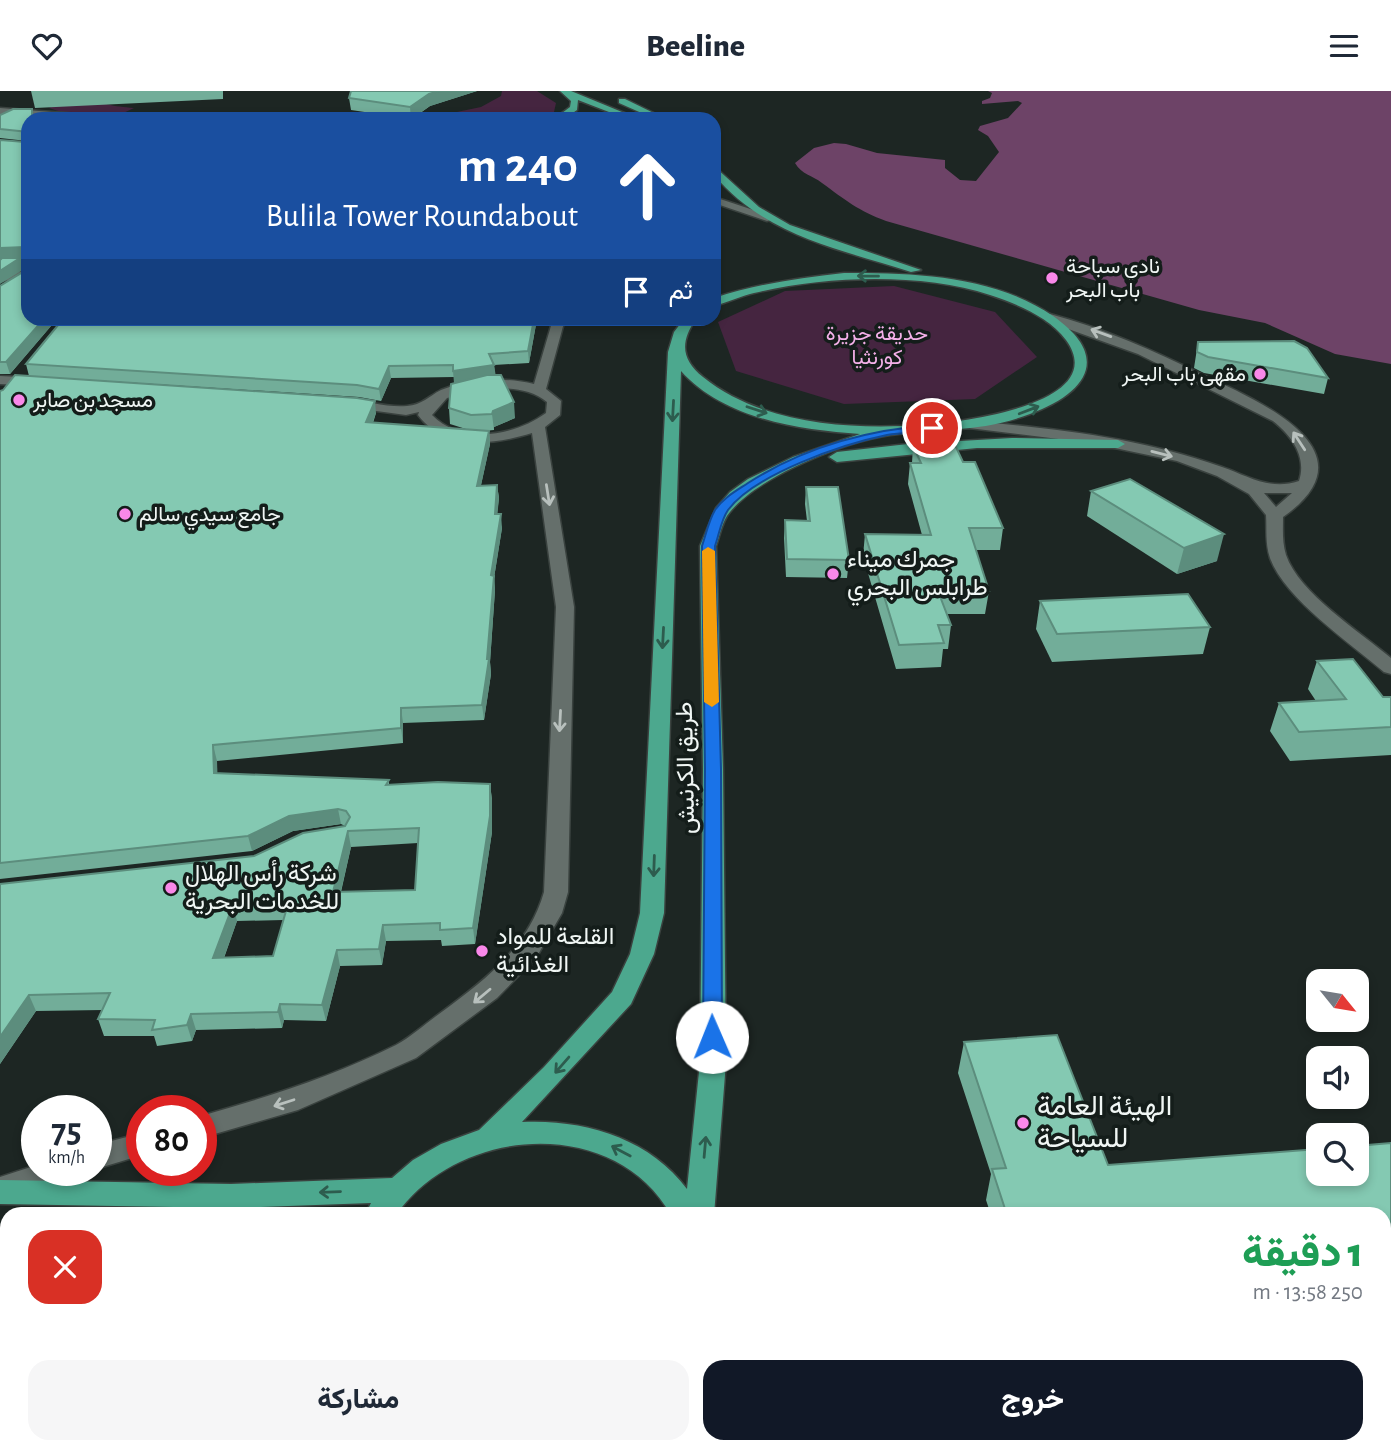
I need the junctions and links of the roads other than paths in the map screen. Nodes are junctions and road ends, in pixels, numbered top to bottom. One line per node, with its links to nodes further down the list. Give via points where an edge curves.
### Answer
1 (567, 92): 4 (highway, via 575,101); 5 (highway)
2 (613, 98): 6 (highway)
3 (0, 111): 7 (street)
4 (568, 112)
5 (617, 112)
6 (646, 112)
7 (21, 113)
8 (721, 176): 10 (highway)
9 (721, 203): 10 (street)
10 (771, 219): 14 (highway)
11 (21, 270): 13 (street)
12 (21, 273): 15 (street)
13 (0, 277)
14 (960, 285): 16 (highway, one-way to 16, via 884,276 808,278); 17 (highway, via 1025,305)
15 (3, 292)
16 (721, 299)
17 (1050, 318): 28 (highway, one-way to 17, via 1034,409 1071,385 1080,371 1077,344); 34 (street, one-way to 17, via 1308,455 1280,420 1099,331)
18 (557, 326): 24 (street)
19 (676, 326): 21 (highway, طريق الكرنيش)
20 (684, 326): 21 (highway)
21 (676, 345): 30 (highway, one-way to 30, via 682,365 734,403 832,427); 38 (highway, طريق الكرنيش, one-way to 38, via 652,913 642,954 622,997)
22 (12, 377): 23 (street); 25 (street)
23 (51, 383)
24 (539, 390): 27 (street, via 508,384 468,386 436,398); 29 (street, via 556,408)
25 (0, 398)
26 (332, 402): 27 (street, via 406,411)
27 (428, 406): 29 (street, via 425,415 430,423 457,435 494,437)
28 (974, 425): 30 (highway); 31 (street)
29 (538, 427): 37 (street, one-way to 37, via 565,607 556,892 550,913 527,952 488,991 407,1051 288,1102)
30 (889, 431): 32 (highway, طريق الكرنيش, via 810,454)
31 (1118, 444): 32 (highway, via 962,442 895,448); 33 (street, one-way to 33, via 1205,465)
32 (776, 470): 44 (highway, طريق الكرنيش, one-way to 32, via 713,1062 708,546 720,512)
33 (1246, 483): 34 (street, via 1278,491); 35 (street)
34 (1308, 483): 35 (street, via 1297,501)
35 (1275, 515): 36 (street, via 1276,549 1286,575)
36 (1391, 668)
37 (217, 1122)
38 (489, 1138): 41 (highway, via 435,1161); 43 (highway, one-way to 38, via 654,1171 619,1147 578,1135 533,1131)
39 (21, 1183): 40 (street)
40 (0, 1190): 41 (highway, one-way to 40, via 231,1196)
41 (398, 1190): 42 (highway)
42 (385, 1207)
43 (683, 1207)
44 (700, 1207)

